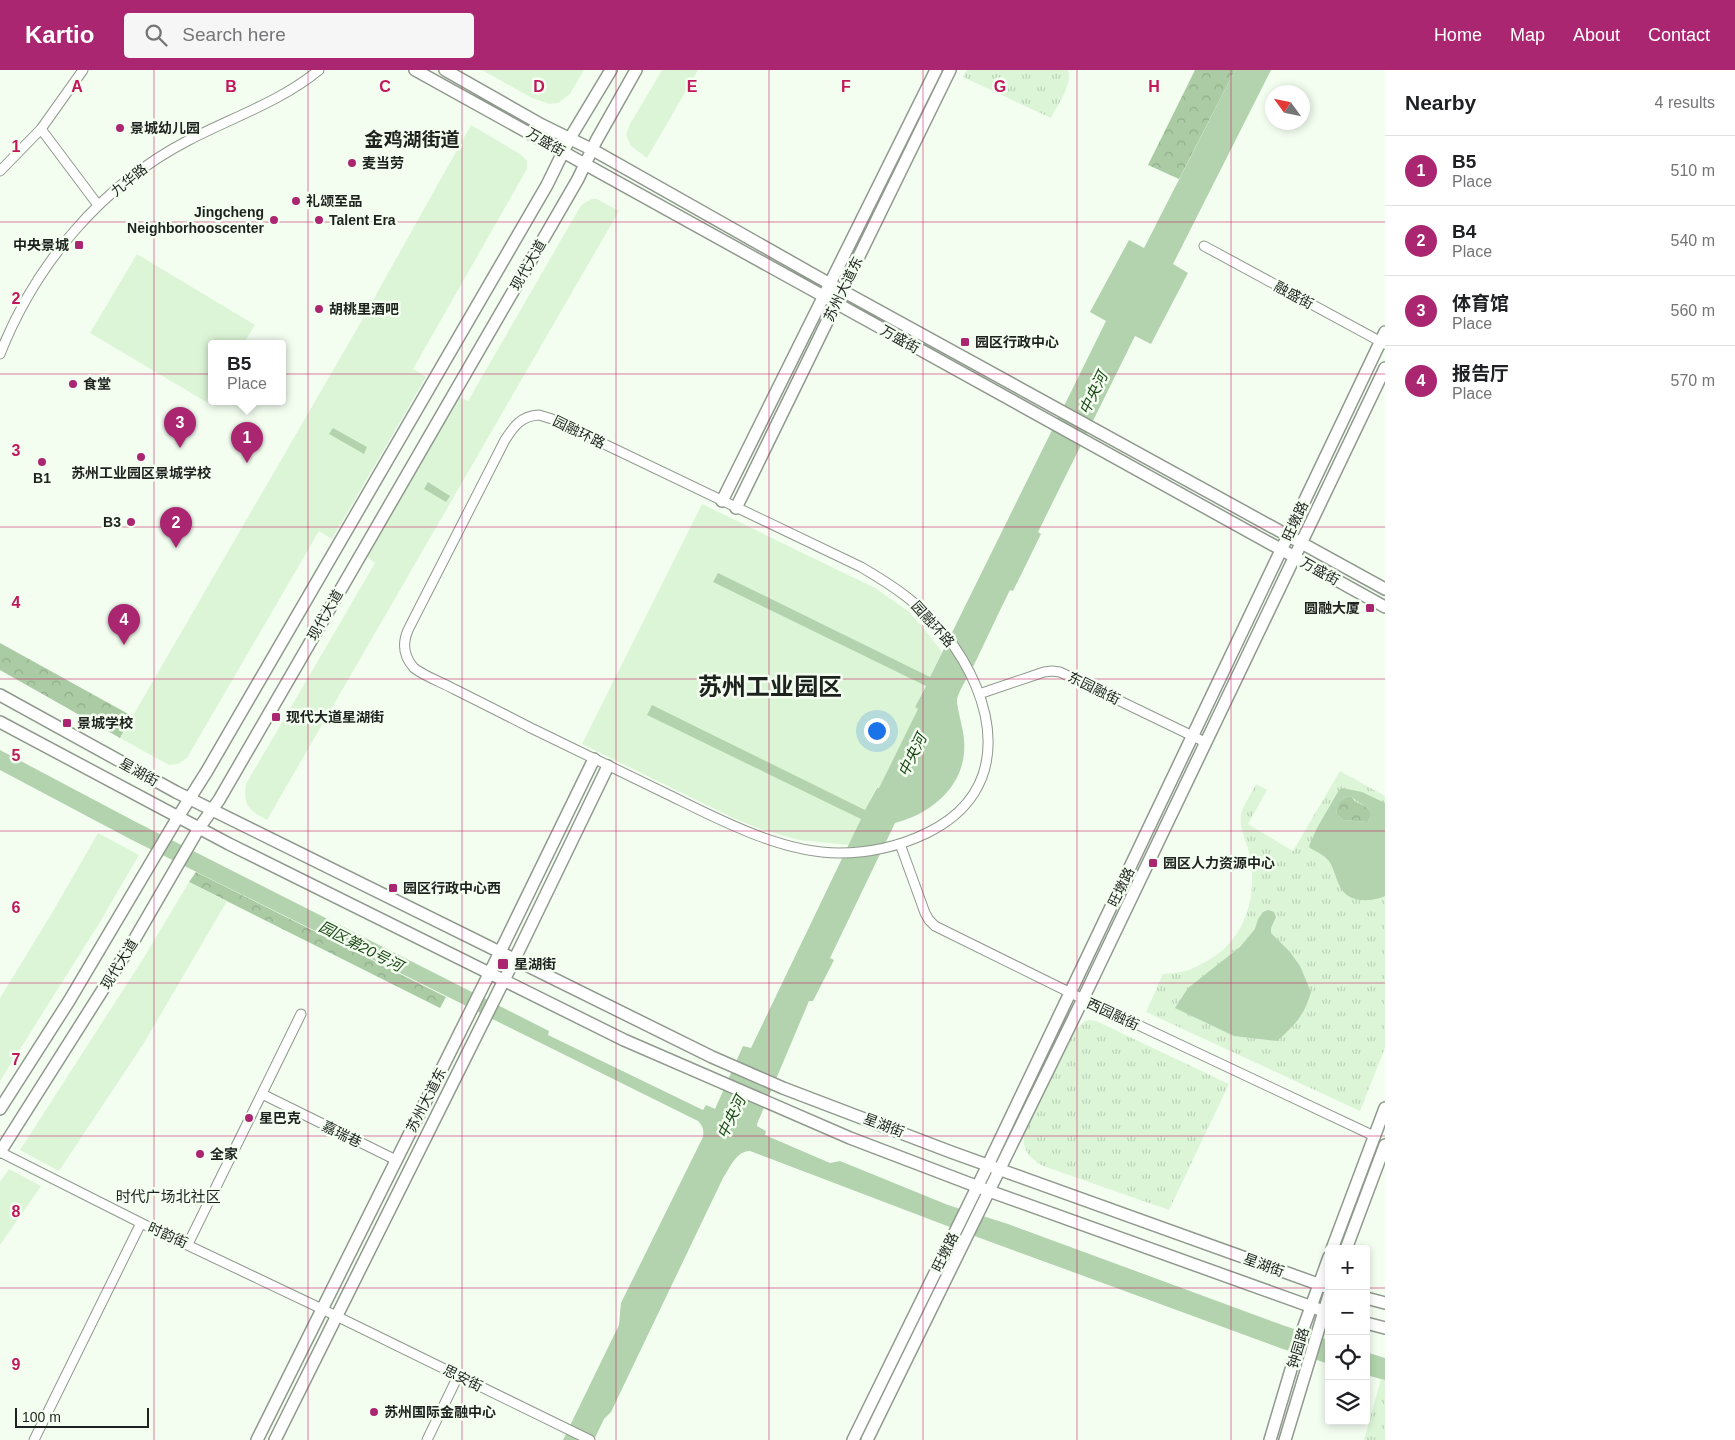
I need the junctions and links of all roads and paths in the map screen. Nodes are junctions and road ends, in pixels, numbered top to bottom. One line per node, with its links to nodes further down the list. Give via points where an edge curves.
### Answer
1 (83, 70): 9 (street)
2 (319, 70): 15 (street, 九华路, via 267,104 162,154)
3 (415, 70): 12 (main road, 万盛街)
4 (445, 70): 10 (main road, 万盛街)
5 (610, 70): 10 (main road, 现代大道)
6 (636, 70): 11 (main road, 现代大道)
7 (936, 70): 17 (main road, 苏州大道东)
8 (950, 70): 18 (main road, 苏州大道东)
9 (42, 129): 14 (street); 15 (street)
10 (570, 138): 11 (main road, 万盛街); 12 (main road, 现代大道)
11 (593, 150): 13 (main road, 现代大道); 17 (main road, 万盛街)
12 (563, 152): 13 (main road, 万盛街); 39 (main road, 现代大道, via 547,185)
13 (586, 165): 19 (main road, 万盛街); 40 (main road, 现代大道)
14 (0, 171)
15 (98, 205): 22 (street, 九华路, via 46,267 27,296)
16 (1204, 246): 21 (street, 融盛街)
17 (830, 284): 18 (main road, 万盛街); 19 (main road, 苏州大道东)
18 (842, 289): 20 (main road, 苏州大道东); 26 (main road, 万盛街)
19 (824, 297): 20 (main road, 万盛街); 24 (main road, 苏州大道东)
20 (835, 303): 25 (main road, 苏州大道东); 28 (main road, 万盛街)
21 (1383, 339): 26 (main road, 旺墩路)
22 (0, 354)
23 (1385, 368): 27 (main road, 旺墩路)
24 (722, 501): 25 (street, 园融环路); 37 (street, 园融环路, via 548,417 526,417 516,424 505,440 408,630 404,650 408,662 418,671)
25 (736, 508): 32 (street, 园融环路, via 882,579 923,609 945,633)
26 (1288, 536): 27 (main road, 万盛街); 28 (main road, 旺墩路)
27 (1302, 544): 29 (main road, 旺墩路); 30 (main road, 万盛街)
28 (1282, 550): 29 (main road, 万盛街); 35 (main road, 旺墩路)
29 (1295, 557): 31 (main road, 万盛街); 36 (main road, 旺墩路)
30 (1385, 590)
31 (1385, 607)
32 (978, 690): 35 (street, 东园融街, via 1044,672 1060,672); 43 (street, 园融环路, via 986,720 988,746 978,788 949,821)
33 (0, 695): 39 (main road, 星湖街)
34 (0, 722): 41 (main road, 星湖街)
35 (1193, 736): 36 (street, 东园融街); 48 (main road, 旺墩路)
36 (1205, 742): 49 (main road, 旺墩路)
37 (594, 759): 38 (street, 园融环路); 44 (main road, 苏州大道东)
38 (608, 766): 43 (street, 园融环路, via 743,830 786,844 838,853); 45 (main road, 苏州大道东)
39 (190, 799): 40 (main road, 星湖街); 41 (main road, 现代大道)
40 (212, 809): 42 (main road, 现代大道); 44 (main road, 星湖街)
41 (178, 817): 42 (main road, 星湖街); 53 (main road, 现代大道)
42 (199, 828): 46 (main road, 星湖街); 56 (main road, 现代大道, via 122,959)
43 (900, 844): 48 (street, 西园融街, via 925,913 935,926)
44 (500, 952): 45 (main road, 星湖街); 46 (main road, 苏州大道东)
45 (514, 959): 47 (main road, 苏州大道东); 58 (main road, 星湖街, via 783,1088)
46 (490, 973): 47 (main road, 星湖街); 57 (main road, 苏州大道东)
47 (504, 980): 60 (main road, 星湖街, via 624,1040 850,1138); 73 (main road, 苏州大道东)
48 (1070, 993): 49 (street, 西园融街); 58 (main road, 旺墩路)
49 (1082, 999): 54 (street, 西园融街); 59 (main road, 旺墩路)
50 (301, 1014): 51 (street)
51 (262, 1094): 57 (street, 嘉瑞巷); 63 (street)
52 (1385, 1108): 54 (main road)
53 (0, 1110)
54 (1374, 1136): 64 (main road)
55 (1385, 1146): 65 (main road)
56 (0, 1152): 62 (street, 时韵街)
57 (396, 1160): 70 (main road, 苏州大道东)
58 (988, 1165): 59 (main road, 星湖街); 60 (main road, 旺墩路)
59 (999, 1169): 61 (main road, 旺墩路); 66 (main road, 星湖街)
60 (977, 1186): 61 (main road, 星湖街); 82 (main road, 旺墩路)
61 (989, 1190): 69 (main road, 星湖街); 83 (main road, 旺墩路)
62 (141, 1223): 63 (street, 时韵街); 77 (street)
63 (188, 1244): 70 (street, 时韵街)
64 (1333, 1245)
65 (1348, 1245)
66 (1324, 1286): 69 (main road, 钟园路)
67 (1370, 1299): 68 (main road)
68 (1385, 1304)
69 (1310, 1308): 71 (main road, 星湖街); 84 (main road, 钟园路)
70 (322, 1309): 73 (street, 时韵街); 78 (main road, 苏州大道东)
71 (1325, 1312)
72 (1325, 1314): 85 (main road, 钟园路, via 1317,1330)
73 (337, 1316): 76 (street, 思安街); 79 (main road, 苏州大道东)
74 (1370, 1324): 75 (main road)
75 (1385, 1328)
76 (458, 1376): 80 (street); 81 (street, 思安街)
77 (34, 1440)
78 (258, 1440)
79 (275, 1440)
80 (427, 1440)
81 (590, 1440)
82 (853, 1440)
83 (868, 1440)
84 (1270, 1440)
85 (1285, 1440)

